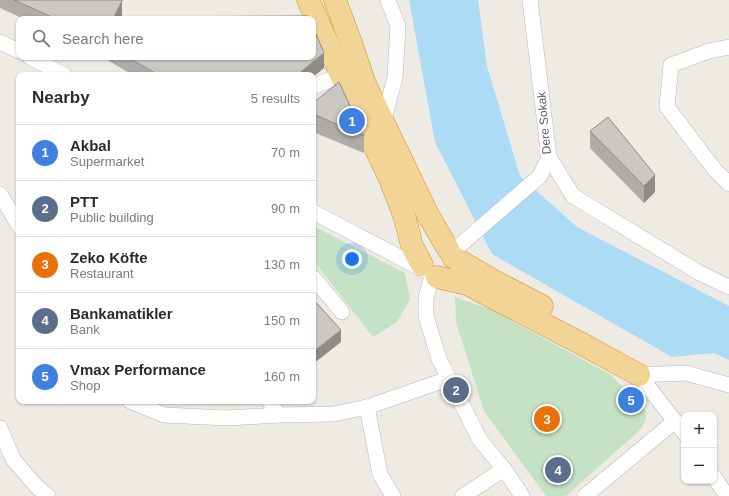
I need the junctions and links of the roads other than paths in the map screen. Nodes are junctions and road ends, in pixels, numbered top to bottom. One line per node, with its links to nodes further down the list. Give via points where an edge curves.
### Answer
1 (308, 0): 5 (highway)
2 (334, 0): 14 (highway, via 365,84)
3 (388, 0): 14 (street, via 398,26 395,78)
4 (530, 0): 15 (street, Dere Sokak)
5 (315, 16)
6 (316, 17): 12 (highway)
7 (0, 42): 9 (street)
8 (729, 47): 16 (street, via 671,65 667,107 714,170)
9 (16, 50)
10 (36, 60): 11 (street)
11 (58, 72)
12 (341, 75): 13 (street); 21 (highway, via 390,179 404,215 412,246)
13 (316, 86)
14 (383, 122): 20 (highway, via 428,215)
15 (549, 157): 20 (street, Dere Sokak, via 540,176); 23 (street, via 573,196 698,272)
16 (729, 184)
17 (0, 194): 19 (street)
18 (316, 214): 21 (street)
19 (16, 221)
20 (450, 253): 21 (highway, via 443,247 429,248 423,255); 25 (highway, via 492,280 615,347 631,362)
21 (429, 272): 25 (highway, via 467,284); 26 (street, via 426,316)
22 (316, 281): 24 (street)
23 (729, 287)
24 (342, 312)
25 (639, 375): 27 (street, via 686,373); 32 (street)
26 (448, 379): 30 (street); 35 (street, via 480,440)
27 (729, 385)
28 (138, 404): 31 (street, via 164,414 227,418)
29 (271, 404): 31 (street)
30 (367, 407): 31 (street, via 334,414); 38 (street, via 380,474)
31 (279, 415)
32 (676, 421): 34 (street); 41 (street)
33 (0, 428): 37 (street, via 13,459)
34 (681, 429)
35 (504, 469): 39 (street); 40 (street)
36 (717, 481): 42 (street)
37 (48, 496)
38 (393, 496)
39 (462, 496)
40 (521, 496)
41 (585, 496)
42 (727, 496)

